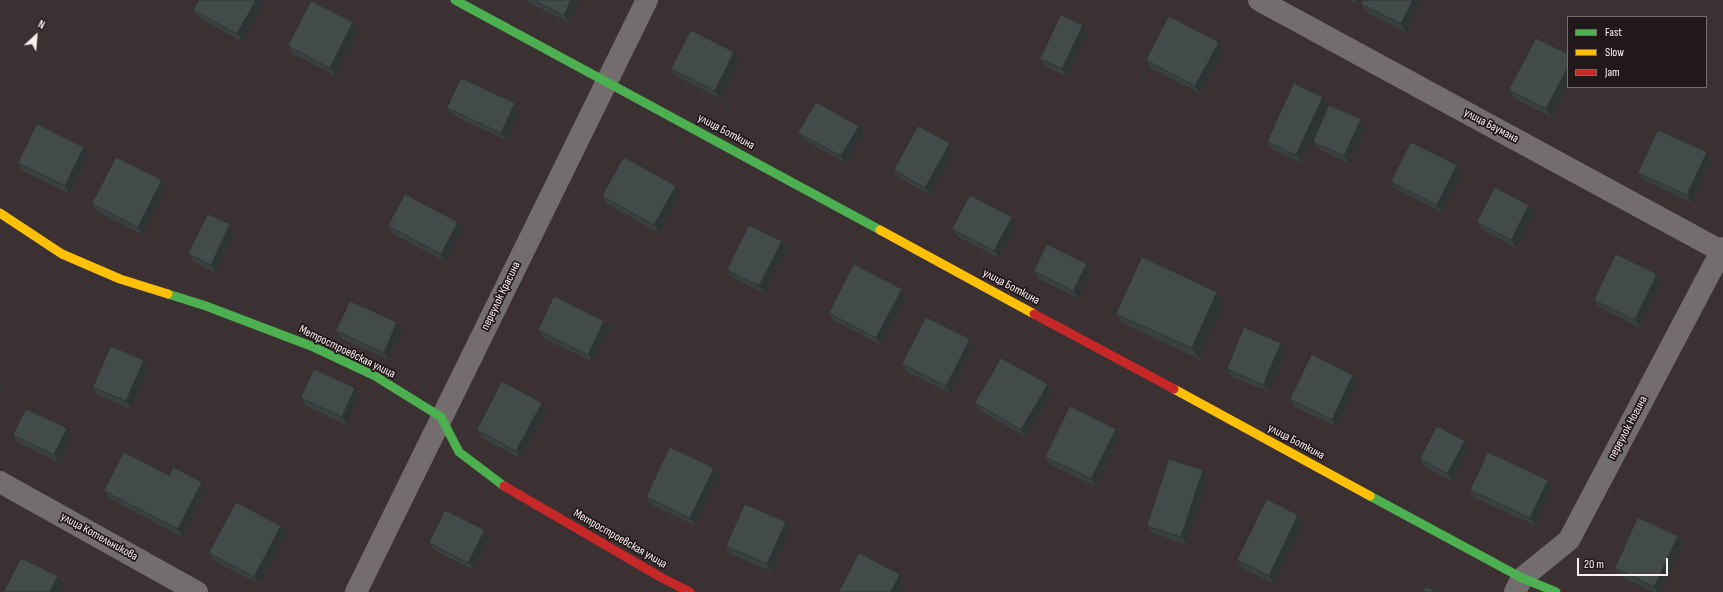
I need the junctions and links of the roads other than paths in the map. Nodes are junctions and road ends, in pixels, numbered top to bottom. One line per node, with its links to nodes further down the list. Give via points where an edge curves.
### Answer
1 (455, 0): 4 (street, улица Боткина)
2 (647, 0): 4 (street, переулок Красина)
3 (1259, 0): 6 (street, улица Баумана)
4 (606, 81): 7 (street, переулок Красина); 9 (street, улица Боткина)
5 (0, 213): 7 (street, Метростроевская улица, via 62,254 120,279 206,306 311,346 375,376)
6 (1722, 250): 9 (street, переулок Ногина, via 1569,540)
7 (441, 417): 11 (street, переулок Красина); 12 (street, Метростроевская улица, via 459,452 496,481)
8 (0, 482): 10 (street, улица Котельникова)
9 (1518, 585): 13 (street, улица Боткина)
10 (197, 592)
11 (356, 592)
12 (690, 592)
13 (1556, 592)

